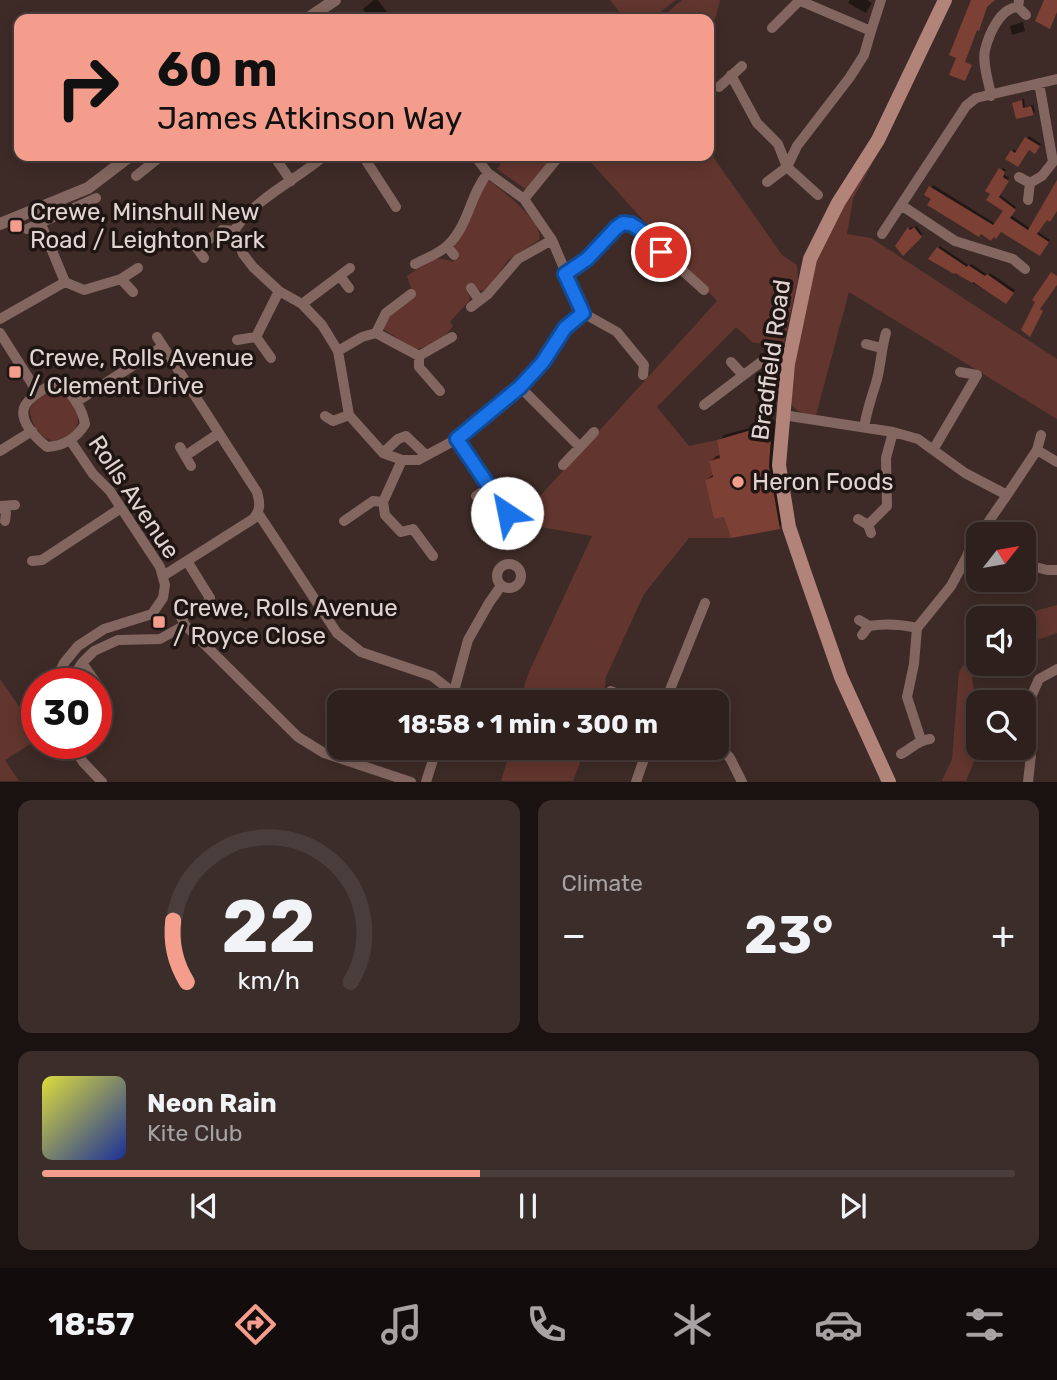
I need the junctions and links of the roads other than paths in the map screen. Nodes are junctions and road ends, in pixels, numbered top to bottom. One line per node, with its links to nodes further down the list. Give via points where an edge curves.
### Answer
1 (335, 0): 6 (street)
2 (798, 0): 8 (street); 9 (street)
3 (881, 0): 9 (street)
4 (945, 0): 76 (main road, Bradfield Road, via 878,141 818,239 807,269)
5 (1018, 3): 7 (street); 15 (street, via 1000,15 985,51)
6 (314, 14)
7 (1027, 15)
8 (772, 28)
9 (871, 31): 23 (street, via 864,55 797,146)
10 (742, 66): 11 (street)
11 (731, 75): 14 (street); 23 (street, via 757,123 778,144)
12 (1057, 79): 13 (street)
13 (1039, 83): 15 (street); 29 (street, via 1052,162)
14 (719, 87)
15 (991, 96): 34 (street, via 976,98 966,106)
16 (123, 161): 36 (street, via 88,187)
17 (156, 161): 25 (street)
18 (277, 161): 27 (street)
19 (317, 161): 27 (street)
20 (366, 161): 35 (street)
21 (481, 161): 24 (street)
22 (555, 161): 32 (street)
23 (787, 167): 28 (street); 30 (street)
24 (488, 173): 32 (street); 42 (street)
25 (142, 175)
26 (1018, 177): 29 (street)
27 (291, 181): 39 (street, via 242,219)
28 (767, 182)
29 (1030, 183): 33 (street)
30 (818, 195)
31 (96, 198): 37 (street)
32 (524, 199): 41 (street)
33 (1028, 200)
34 (901, 205): 40 (street); 48 (street, via 955,241 1013,259)
35 (396, 207)
36 (0, 224)
37 (41, 224): 38 (street); 52 (street)
38 (27, 229)
39 (234, 231): 44 (street, via 222,230 194,244); 56 (street, via 243,254)
40 (883, 234)
41 (552, 240): 49 (street); 54 (street, via 518,259 475,304)
42 (447, 246): 43 (street); 45 (street)
43 (454, 255)
44 (204, 258)
45 (415, 264)
46 (138, 268): 51 (street)
47 (350, 268): 50 (street)
48 (1025, 269)
49 (565, 274): 55 (street, via 623,223 631,224); 60 (street)
50 (340, 276): 53 (street); 59 (street)
51 (121, 279): 52 (street, via 84,290); 57 (street)
52 (65, 282): 61 (street)
53 (349, 288)
54 (471, 288)
55 (704, 290)
56 (279, 291): 59 (street); 66 (street)
57 (133, 292)
58 (411, 294): 63 (street, via 386,313)
59 (302, 304): 72 (street)
60 (583, 313): 78 (street, via 617,332 643,365); 80 (street, via 565,328)
61 (0, 319)
62 (0, 333): 82 (street)
63 (376, 333): 72 (street); 73 (street)
64 (886, 333): 71 (street)
65 (157, 337): 70 (street)
66 (256, 337): 68 (street); 74 (street)
67 (452, 337): 73 (street)
68 (237, 340)
69 (866, 344): 71 (street)
70 (162, 347): 83 (street); 92 (street)
71 (881, 348): 88 (street)
72 (338, 351): 85 (street)
73 (419, 356): 81 (street, via 419,367)
74 (271, 358)
75 (731, 362): 79 (street)
76 (788, 364): 79 (street, via 761,362); 86 (main road, Bradfield Road)
77 (960, 372): 97 (street, via 977,375)
78 (643, 375)
79 (743, 375): 84 (street)
80 (520, 387): 94 (street); 96 (street)
81 (440, 391)
82 (38, 393): 83 (street, via 49,386 62,386); 89 (street, via 23,410)
83 (76, 402): 95 (street, via 85,424)
84 (705, 405)
85 (349, 415): 87 (street); 100 (street)
86 (783, 415): 88 (street); 149 (main road, Bradfield Road, via 779,465 789,527 841,677)
87 (329, 422)
88 (864, 427): 91 (street)
89 (32, 431): 95 (street, via 47,447); 99 (street)
90 (594, 432): 96 (street)
91 (893, 432): 97 (street, via 918,439); 115 (street, via 886,458 887,506 869,529)
92 (218, 435): 105 (street, via 182,451); 113 (street, via 257,492)
93 (1041, 435): 98 (street)
94 (457, 439): 101 (street); 106 (street)
95 (70, 440): 112 (street, Rolls Avenue)
96 (580, 447): 104 (street)
97 (933, 450): 107 (street)
98 (1037, 450): 103 (street); 107 (street)
99 (0, 452)
100 (383, 453): 101 (street, via 406,436); 102 (street)
101 (426, 455): 102 (street)
102 (402, 460): 109 (street)
103 (1057, 462)
104 (563, 465)
105 (191, 466)
106 (489, 487): 108 (street); 114 (street)
107 (1007, 495): 118 (street)
108 (476, 496)
109 (383, 502): 117 (street, via 373,501); 119 (street, via 384,515 401,532 413,529)
110 (15, 505): 111 (street)
111 (1, 507): 116 (street)
112 (121, 508): 121 (street, via 41,560); 125 (street, Rolls Avenue)
113 (258, 513): 122 (street); 136 (street, via 337,633 360,652 432,676)
114 (507, 513)
115 (858, 519)
116 (5, 521)
117 (344, 522)
118 (988, 522)
119 (433, 556)
120 (966, 557): 130 (street, via 951,586)
121 (32, 561)
122 (187, 561): 125 (street); 128 (street, via 210,598)
123 (1036, 567): 124 (street)
124 (1057, 570)
125 (163, 576): 132 (street, Rolls Avenue, via 163,598 152,614 104,629 78,646)
126 (501, 586): 137 (street, via 468,640)
127 (705, 603): 138 (street)
128 (205, 606)
129 (864, 627): 130 (street, via 899,623)
130 (917, 628): 139 (street, via 907,697 926,739)
131 (82, 663): 133 (street); 134 (street); 145 (street, via 94,651 118,640 160,639 183,621 298,737 324,753)
132 (62, 668)
133 (79, 668)
134 (86, 668)
135 (1057, 669): 150 (street, via 1039,679 1027,706)
136 (446, 690)
137 (455, 690)
138 (670, 690)
139 (901, 754)
140 (729, 757): 148 (street)
141 (81, 759): 144 (street)
142 (433, 760): 146 (street)
143 (644, 760): 147 (street)
144 (102, 782)
145 (411, 782)
146 (426, 782)
147 (636, 782)
148 (742, 782)
149 (889, 782)
150 (1028, 782)

